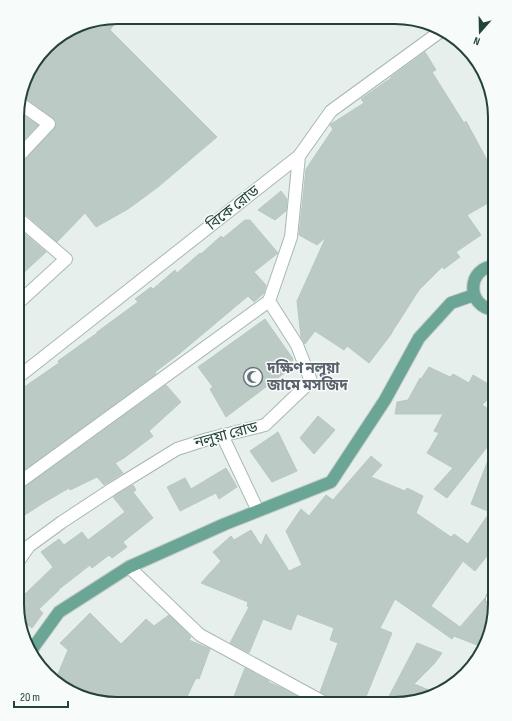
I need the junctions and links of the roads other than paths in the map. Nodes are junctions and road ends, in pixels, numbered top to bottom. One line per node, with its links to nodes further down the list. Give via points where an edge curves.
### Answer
1 (437, 34): 4 (street, বিকে রোড, via 331,111)
2 (25, 107): 3 (street, via 49,124)
3 (24, 151)
4 (298, 156): 9 (street, via 292,236); 11 (street, বিকে রোড)
5 (24, 223): 8 (street, via 66,259)
6 (488, 268): 7 (main road, via 479,273 475,280)
7 (474, 295): 10 (main road, via 477,301); 14 (main road, via 451,303 419,338 385,400 331,482)
8 (24, 298)
9 (269, 302): 12 (street, নলুয়া রোড, via 297,345 311,381 265,425); 13 (street)
10 (488, 310)
11 (24, 372)
12 (222, 435): 14 (street); 15 (street, নলুয়া রোড, via 176,449 62,522 29,546)
13 (24, 479)
14 (258, 511): 16 (main road)
15 (24, 553)
16 (129, 568): 17 (main road, via 59,612); 18 (street, via 200,635)
17 (34, 646)
18 (315, 697)

